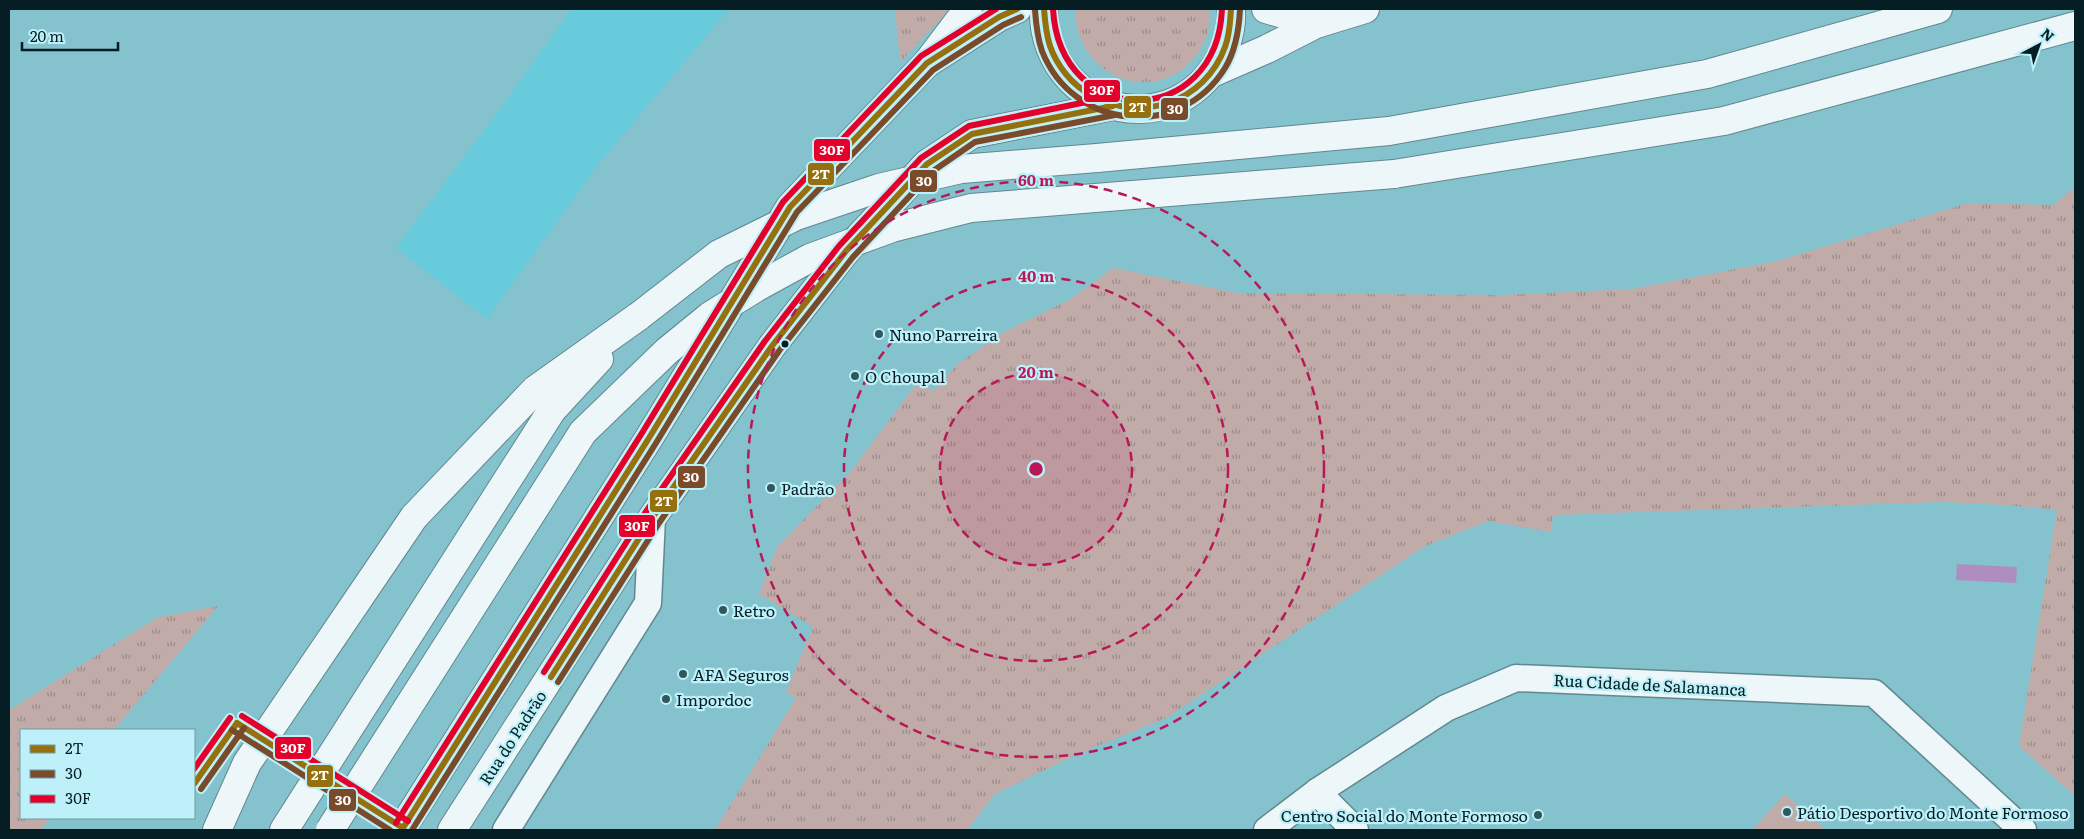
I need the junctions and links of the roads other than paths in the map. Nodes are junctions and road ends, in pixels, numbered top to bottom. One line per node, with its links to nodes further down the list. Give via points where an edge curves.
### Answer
1 (968, 9): 10 (main road)
2 (1017, 9): 10 (main road)
3 (1044, 9): 12 (main road, via 1051,52 1065,76 1087,94)
4 (1231, 9): 11 (main road, via 1225,49)
5 (1266, 9): 8 (main road)
6 (1365, 9): 8 (main road)
7 (1938, 9): 13 (main road, bridge, via 1707,74 1389,131 962,169 880,188 796,216 719,254)
8 (1316, 24): 11 (main road)
9 (2075, 26): 18 (main road, bridge, via 1724,121 1394,174 972,208 892,228 810,258 710,316 667,351 583,432)
10 (927, 63): 19 (main road, via 790,207 649,438)
11 (1212, 73): 12 (main road, via 1192,92 1167,104 1140,109)
12 (1113, 106): 14 (main road, Rua do Padrão, via 972,134 927,164 846,252 786,328)
13 (639, 316): 16 (main road, via 535,390 414,517 247,763); 17 (main road, via 552,410)
14 (652, 518): 20 (main road, Rua do Padrão); 21 (street, via 648,602)
15 (1317, 792): 22 (street, Rua Cidade de Salamanca); 23 (street); 24 (street, Rua Cidade de Salamanca, via 1446,708 1516,678 1874,693)
16 (217, 830)
17 (284, 830)
18 (330, 830)
19 (401, 830)
20 (452, 830)
21 (506, 830)
22 (1266, 830)
23 (1356, 830)
24 (2023, 830)

